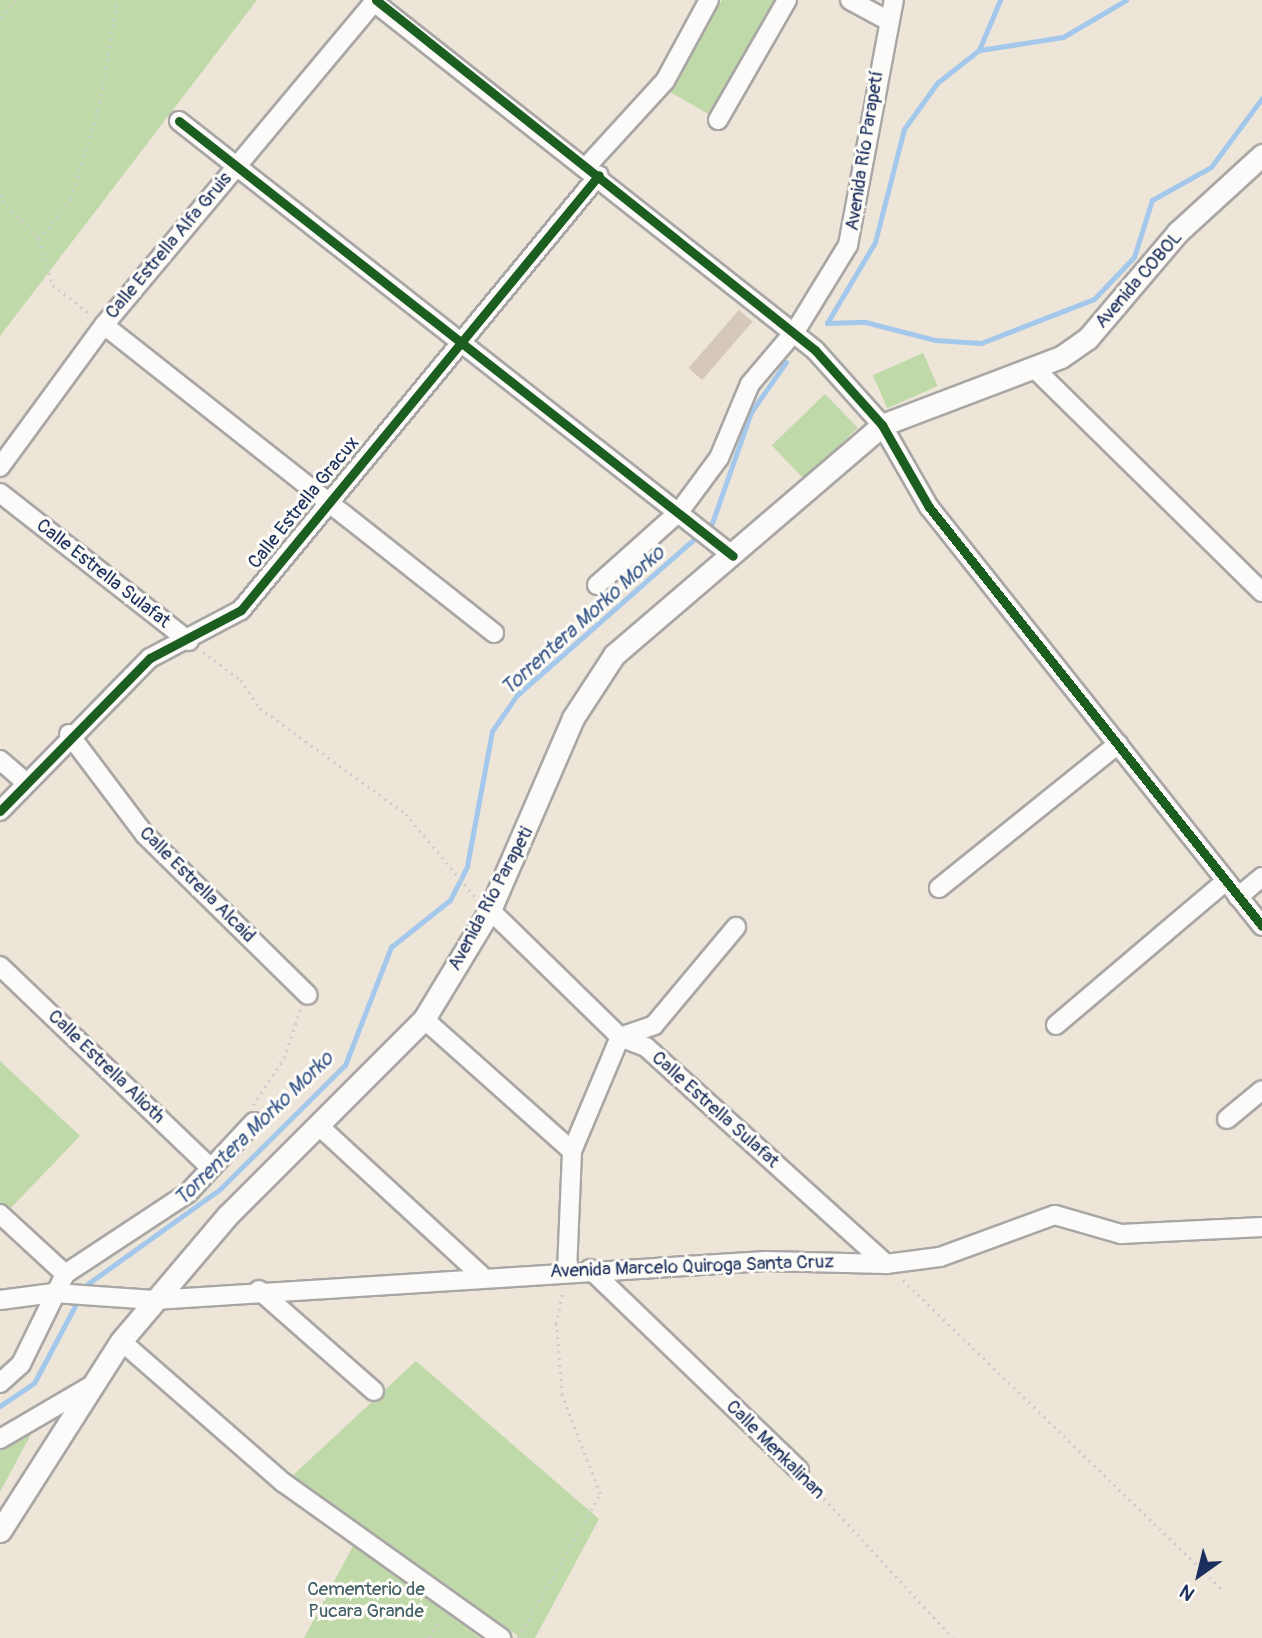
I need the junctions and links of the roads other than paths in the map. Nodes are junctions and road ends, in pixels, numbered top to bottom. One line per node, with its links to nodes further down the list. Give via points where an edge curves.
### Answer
1 (709, 0): 11 (street, Calle Estrella Gracux, via 665,81)
2 (787, 0): 7 (street)
3 (850, 0): 6 (street)
4 (894, 0): 6 (street, Avenida Río Parapetí)
5 (375, 1): 10 (street, Calle Estrella Alfa Gruis); 11 (street)
6 (887, 20): 13 (street, Avenida Río Parapetí, via 853,230)
7 (718, 120)
8 (179, 121): 10 (street)
9 (1262, 155): 15 (main road, Avenida COBOL, via 1178,232 1110,318 1061,357)
10 (235, 166): 12 (street, Calle Estrella Alfa Gruis); 14 (street)
11 (594, 170): 13 (street); 14 (street, Calle Estrella Gracux)
12 (104, 325): 17 (street, Calle Estrella Alfa Gruis); 19 (street)
13 (796, 330): 16 (street); 20 (street, Avenida Río Parapetí, via 750,384 719,457)
14 (460, 341): 19 (street, Calle Estrella Gracux); 20 (street)
15 (1032, 367): 16 (main road, Avenida COBOL); 23 (street)
16 (882, 425): 21 (main road, Avenida Río Parapeti); 27 (street, via 929,507)
17 (0, 467)
18 (0, 494): 25 (street, Calle Estrella Sulafat)
19 (328, 501): 24 (street); 25 (street, Calle Estrella Gracux, via 241,610)
20 (679, 512): 21 (street); 22 (street, Avenida Río Parapetí)
21 (733, 556): 35 (main road, Avenida Río Parapeti, via 595,676)
22 (597, 585)
23 (1262, 592)
24 (494, 633)
25 (189, 642): 26 (street, Calle Estrella Gracux, via 150,658)
26 (69, 734): 29 (street, Calle Estrella Gracux); 39 (street, Calle Estrella Alcaid, via 145,835)
27 (1118, 744): 32 (street); 33 (street)
28 (0, 760): 29 (street)
29 (25, 782): 30 (street, Calle Estrella Gracux)
30 (0, 811)
31 (1262, 877): 34 (street)
32 (1226, 881): 34 (street); 41 (street)
33 (939, 888)
34 (1238, 897): 36 (street)
35 (490, 910): 40 (main road, Avenida Río Parapeti); 42 (street, Calle Estrella Sulafat)
36 (1262, 926)
37 (736, 927): 42 (street, via 654,1025)
38 (0, 966): 48 (street, Calle Estrella Alioth)
39 (308, 995)
40 (424, 1018): 46 (main road, Avenida Río Parapeti); 47 (street)
41 (1056, 1025)
42 (620, 1037): 47 (street); 51 (street, Calle Estrella Sulafat, via 646,1047)
43 (1262, 1090): 44 (street)
44 (1227, 1119)
45 (254, 1122): 48 (street)
46 (319, 1126): 55 (street); 59 (main road, Avenida Río Parapeti)
47 (572, 1151): 53 (street)
48 (211, 1168): 54 (street, via 188,1194)
49 (0, 1214): 54 (street)
50 (1262, 1227): 51 (street, Avenida Marcelo Quiroga Santa Cruz, via 1121,1234 1055,1215 940,1257)
51 (886, 1264): 52 (street, Avenida Marcelo Quiroga Santa Cruz, via 766,1261)
52 (590, 1269): 53 (street, Avenida Marcelo Quiroga Santa Cruz); 65 (street, Calle Menkalinan)
53 (567, 1270): 55 (street, Avenida Marcelo Quiroga Santa Cruz)
54 (65, 1274): 57 (street)
55 (481, 1275): 56 (street, Avenida Marcelo Quiroga Santa Cruz)
56 (259, 1290): 59 (street, Avenida Marcelo Quiroga Santa Cruz); 63 (street)
57 (54, 1293): 58 (street); 59 (street); 61 (street, via 21,1364)
58 (0, 1300)
59 (154, 1300): 60 (main road, Avenida Río Parapeti)
60 (121, 1341): 62 (main road, Avenida Río Parapeti); 67 (street, via 284,1483)
61 (0, 1383)
62 (87, 1388): 64 (street); 66 (main road, Avenida Río Parapeti)
63 (374, 1391)
64 (0, 1439)
65 (799, 1470)
66 (0, 1531)
67 (501, 1638)

